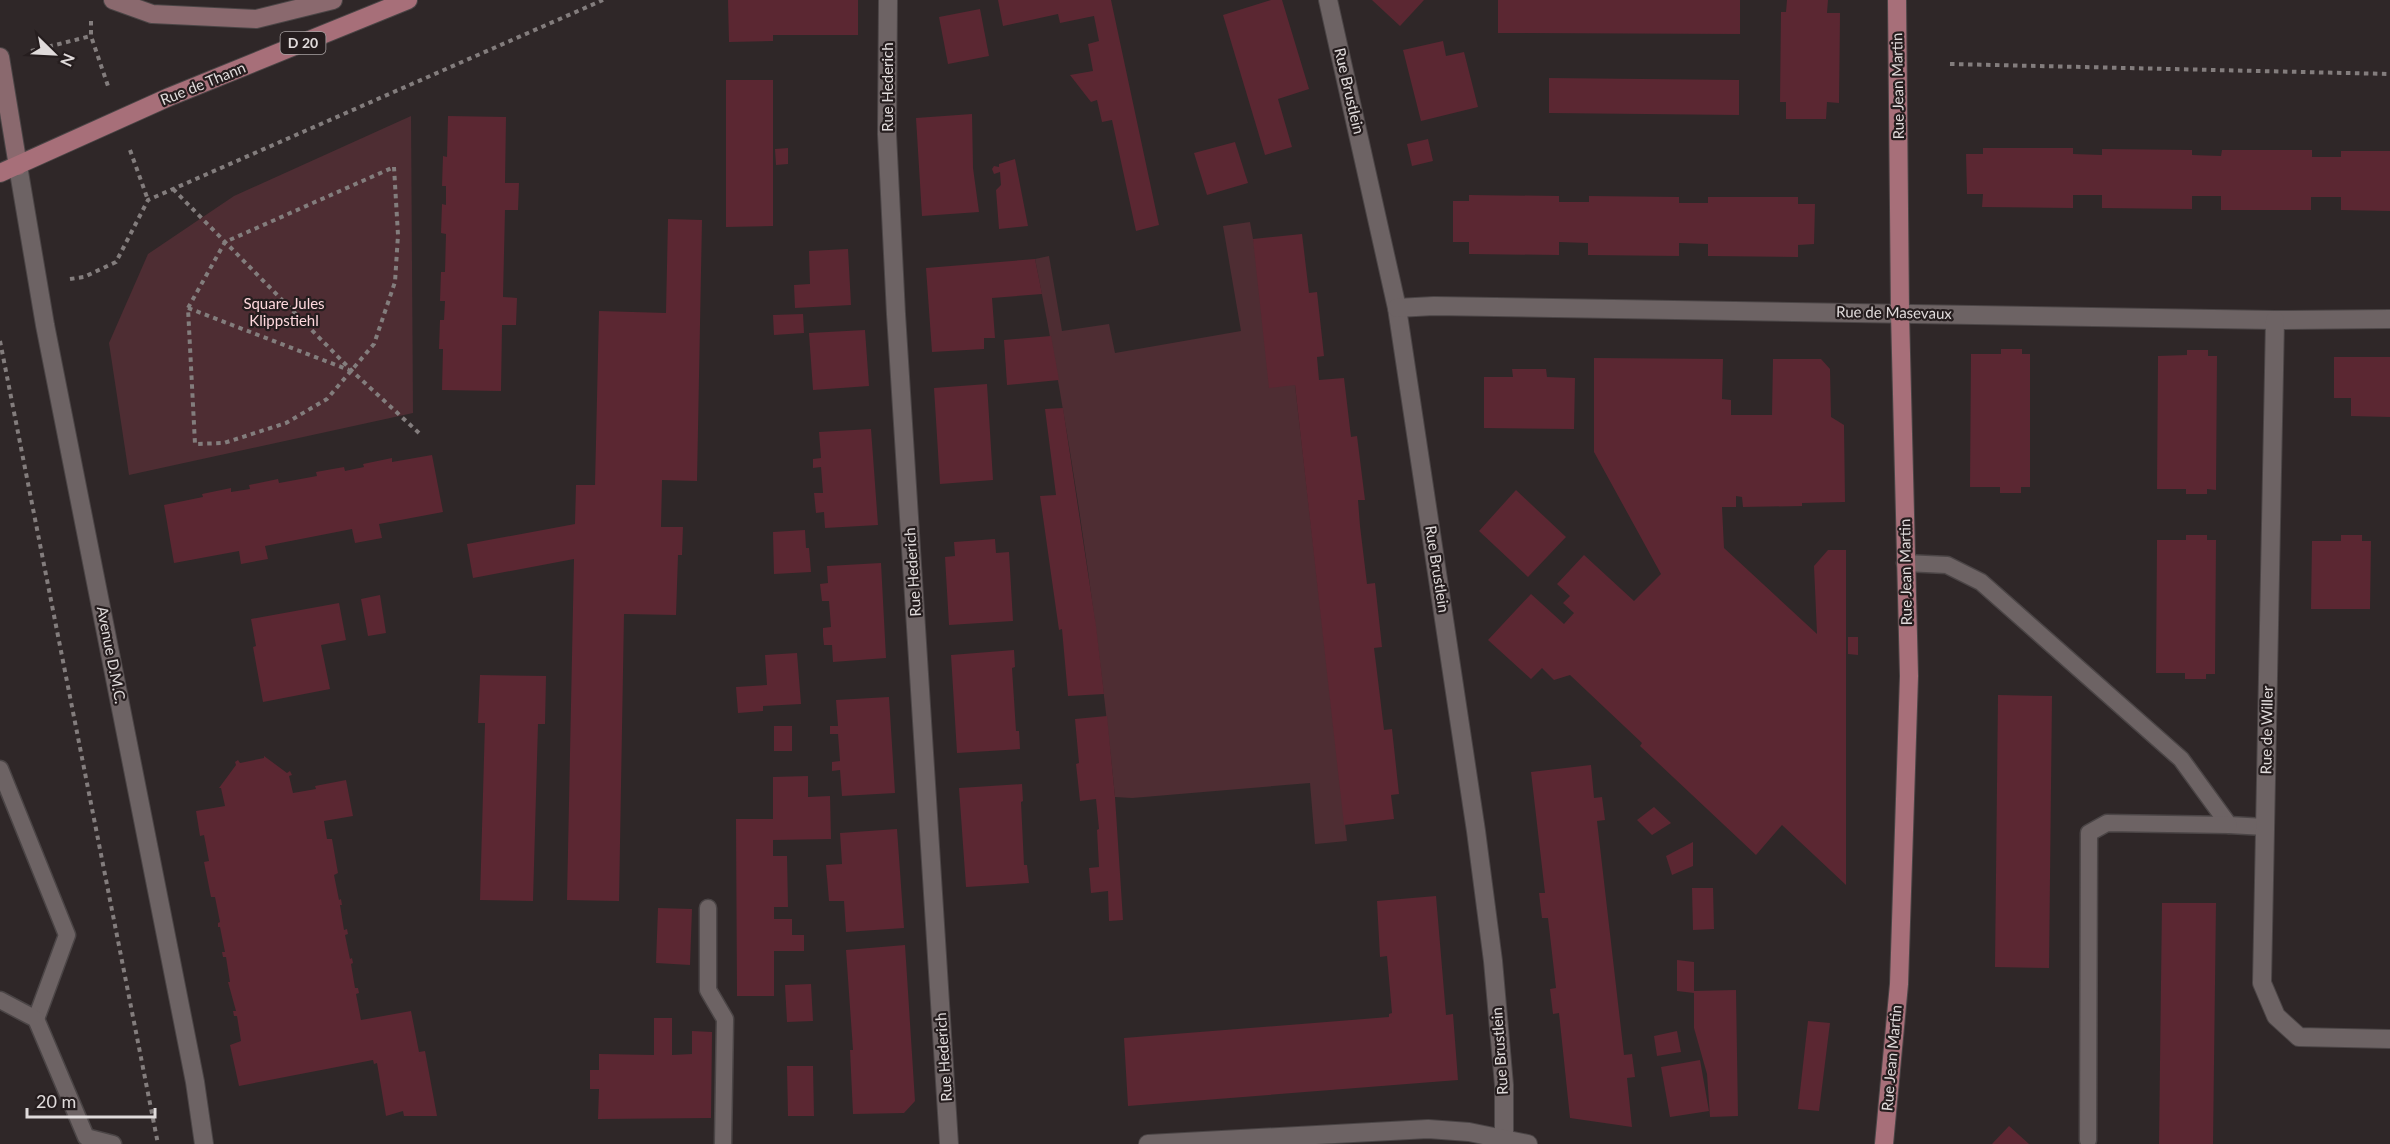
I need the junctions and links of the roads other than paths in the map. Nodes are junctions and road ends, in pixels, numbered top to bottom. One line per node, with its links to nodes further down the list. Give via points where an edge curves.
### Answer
1 (113, 0): 2 (street, via 152,14 256,19)
2 (333, 0)
3 (408, 0): 8 (main road, Rue de Thann / D 20, via 169,98)
4 (888, 0): 27 (street, Rue Hederich, via 888,134 896,314)
5 (1328, 0): 10 (street, Rue Brustlein)
6 (1897, 0): 11 (main road, Rue Jean Martin)
7 (0, 58): 8 (street)
8 (18, 166): 9 (main road, Rue de Thann / D 20); 25 (street, Avenue D.M.C., via 37,284 193,1071)
9 (0, 173)
10 (1397, 308): 11 (street, Rue de Masevaux); 23 (street, Rue Brustlein, via 1493,961 1504,1085)
11 (1900, 313): 13 (street, Rue de Masevaux); 14 (main road, Rue Jean Martin)
12 (2390, 319): 13 (street, Rue de Masevaux)
13 (2275, 320): 17 (street, Rue de Willer)
14 (1905, 563): 16 (lane, via 1947,565 1981,582 2181,759); 30 (main road, Rue Jean Martin, via 1909,676 1899,984)
15 (0, 769): 20 (lane, via 67,935)
16 (2229, 825): 17 (lane); 22 (lane, via 2107,823 2089,833)
17 (2265, 827): 21 (street, Rue de Willer, via 2262,983 2276,1016 2299,1036)
18 (708, 908): 26 (lane, via 708,990 725,1019)
19 (0, 1000): 20 (lane)
20 (36, 1019): 24 (lane, via 86,1137)
21 (2390, 1039)
22 (2088, 1140)
23 (1504, 1141): 28 (street, via 1469,1132 1428,1129); 29 (street)
24 (112, 1144)
25 (204, 1144)
26 (723, 1144)
27 (949, 1144)
28 (1148, 1144)
29 (1528, 1144)
30 (1884, 1144)

